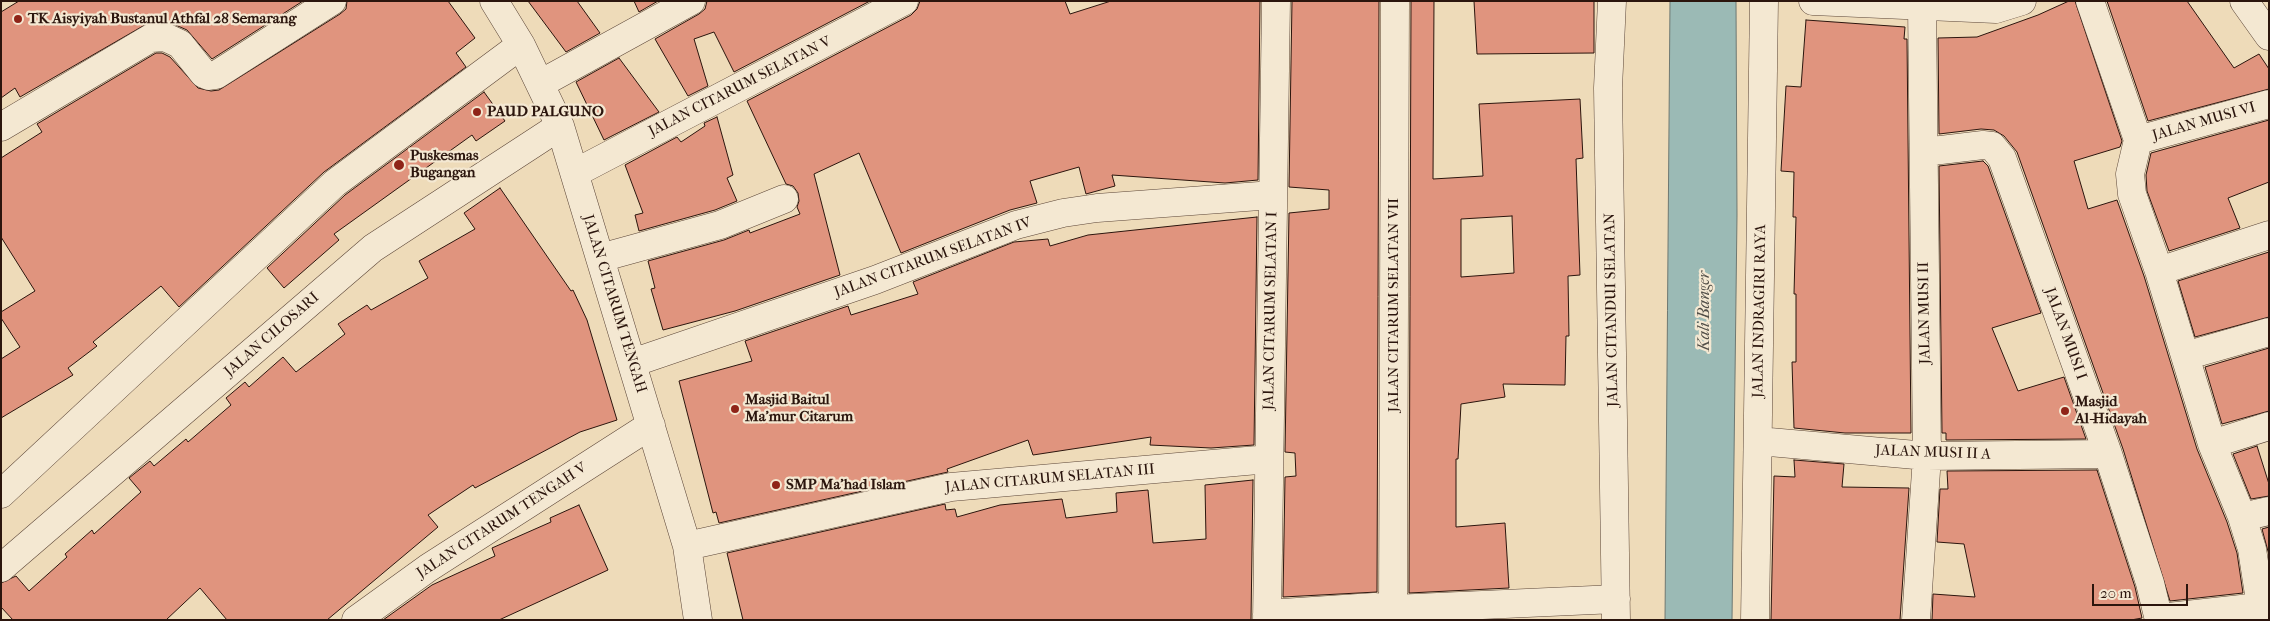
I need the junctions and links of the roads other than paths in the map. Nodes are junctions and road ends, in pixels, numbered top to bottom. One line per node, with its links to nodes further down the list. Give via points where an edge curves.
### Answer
1 (332, 1): 20 (street, via 216,75 204,74 180,44 165,37 151,38)
2 (494, 1): 16 (street, JALAN CITARUM TENGAH)
3 (692, 1): 17 (street)
4 (904, 1): 23 (street, JALAN CITARUM SELATAN V)
5 (1276, 1): 24 (street, JALAN CITARUM SELATAN I)
6 (1395, 1): 46 (street, JALAN CITARUM SELATAN VII)
7 (1612, 1): 45 (street, JALAN CITANDUI SELATAN, via 1608,88)
8 (1764, 1): 34 (street, JALAN INDRAGIRI RAYA)
9 (1813, 1): 13 (street)
10 (2022, 1): 14 (street, via 1996,9)
11 (2090, 1): 21 (street)
12 (2244, 1): 15 (street)
13 (1880, 3): 14 (street)
14 (1922, 6): 22 (street, JALAN MUSI II)
15 (2269, 36)
16 (521, 45): 17 (street, JALAN CITARUM TENGAH); 39 (street, via 335,183)
17 (540, 84): 19 (street, JALAN CITARUM TENGAH)
18 (2269, 104): 21 (street, JALAN MUSI VI)
19 (560, 126): 23 (street, JALAN CITARUM TENGAH); 43 (street, JALAN CILOSARI, via 373,248)
20 (1, 127)
21 (2138, 140): 28 (street, via 2130,174 2132,194)
22 (1924, 152): 36 (street, JALAN MUSI I, via 1983,145 1997,150); 37 (street, JALAN MUSI II)
23 (575, 173): 27 (street, JALAN CITARUM TENGAH)
24 (1273, 194): 31 (street, JALAN CITARUM SELATAN IV, via 1098,208 1016,225 875,280); 38 (street, JALAN CITARUM SELATAN I)
25 (784, 199): 27 (street, via 720,224)
26 (2269, 236): 28 (street)
27 (600, 258): 31 (street, JALAN CITARUM TENGAH)
28 (2158, 271): 30 (street)
29 (2269, 332): 30 (street)
30 (2185, 356): 35 (street)
31 (632, 363): 32 (street, JALAN CITARUM TENGAH)
32 (651, 425): 42 (street, JALAN CITARUM TENGAH); 49 (street, JALAN CITARUM TENGAH V, via 428,568)
33 (2269, 426): 35 (street)
34 (1758, 441): 37 (street, JALAN MUSI II A); 51 (street, JALAN INDRAGIRI RAYA)
35 (2212, 444): 41 (street)
36 (2108, 454): 37 (street, JALAN MUSI II A); 48 (street, JALAN MUSI I)
37 (1927, 456): 52 (street, JALAN MUSI II)
38 (1269, 459): 42 (street, JALAN CITARUM SELATAN III, via 951,487); 47 (street, JALAN CITARUM SELATAN I)
39 (2, 490)
40 (2269, 511): 41 (street)
41 (2242, 517): 44 (street)
42 (687, 546): 50 (street, JALAN CITARUM TENGAH)
43 (2, 565)
44 (2265, 607): 48 (street)
45 (1616, 609): 46 (street)
46 (1380, 612): 47 (street)
47 (1267, 617)
48 (2159, 619)
49 (356, 620)
50 (698, 620)
51 (1755, 620)
52 (1916, 620)

